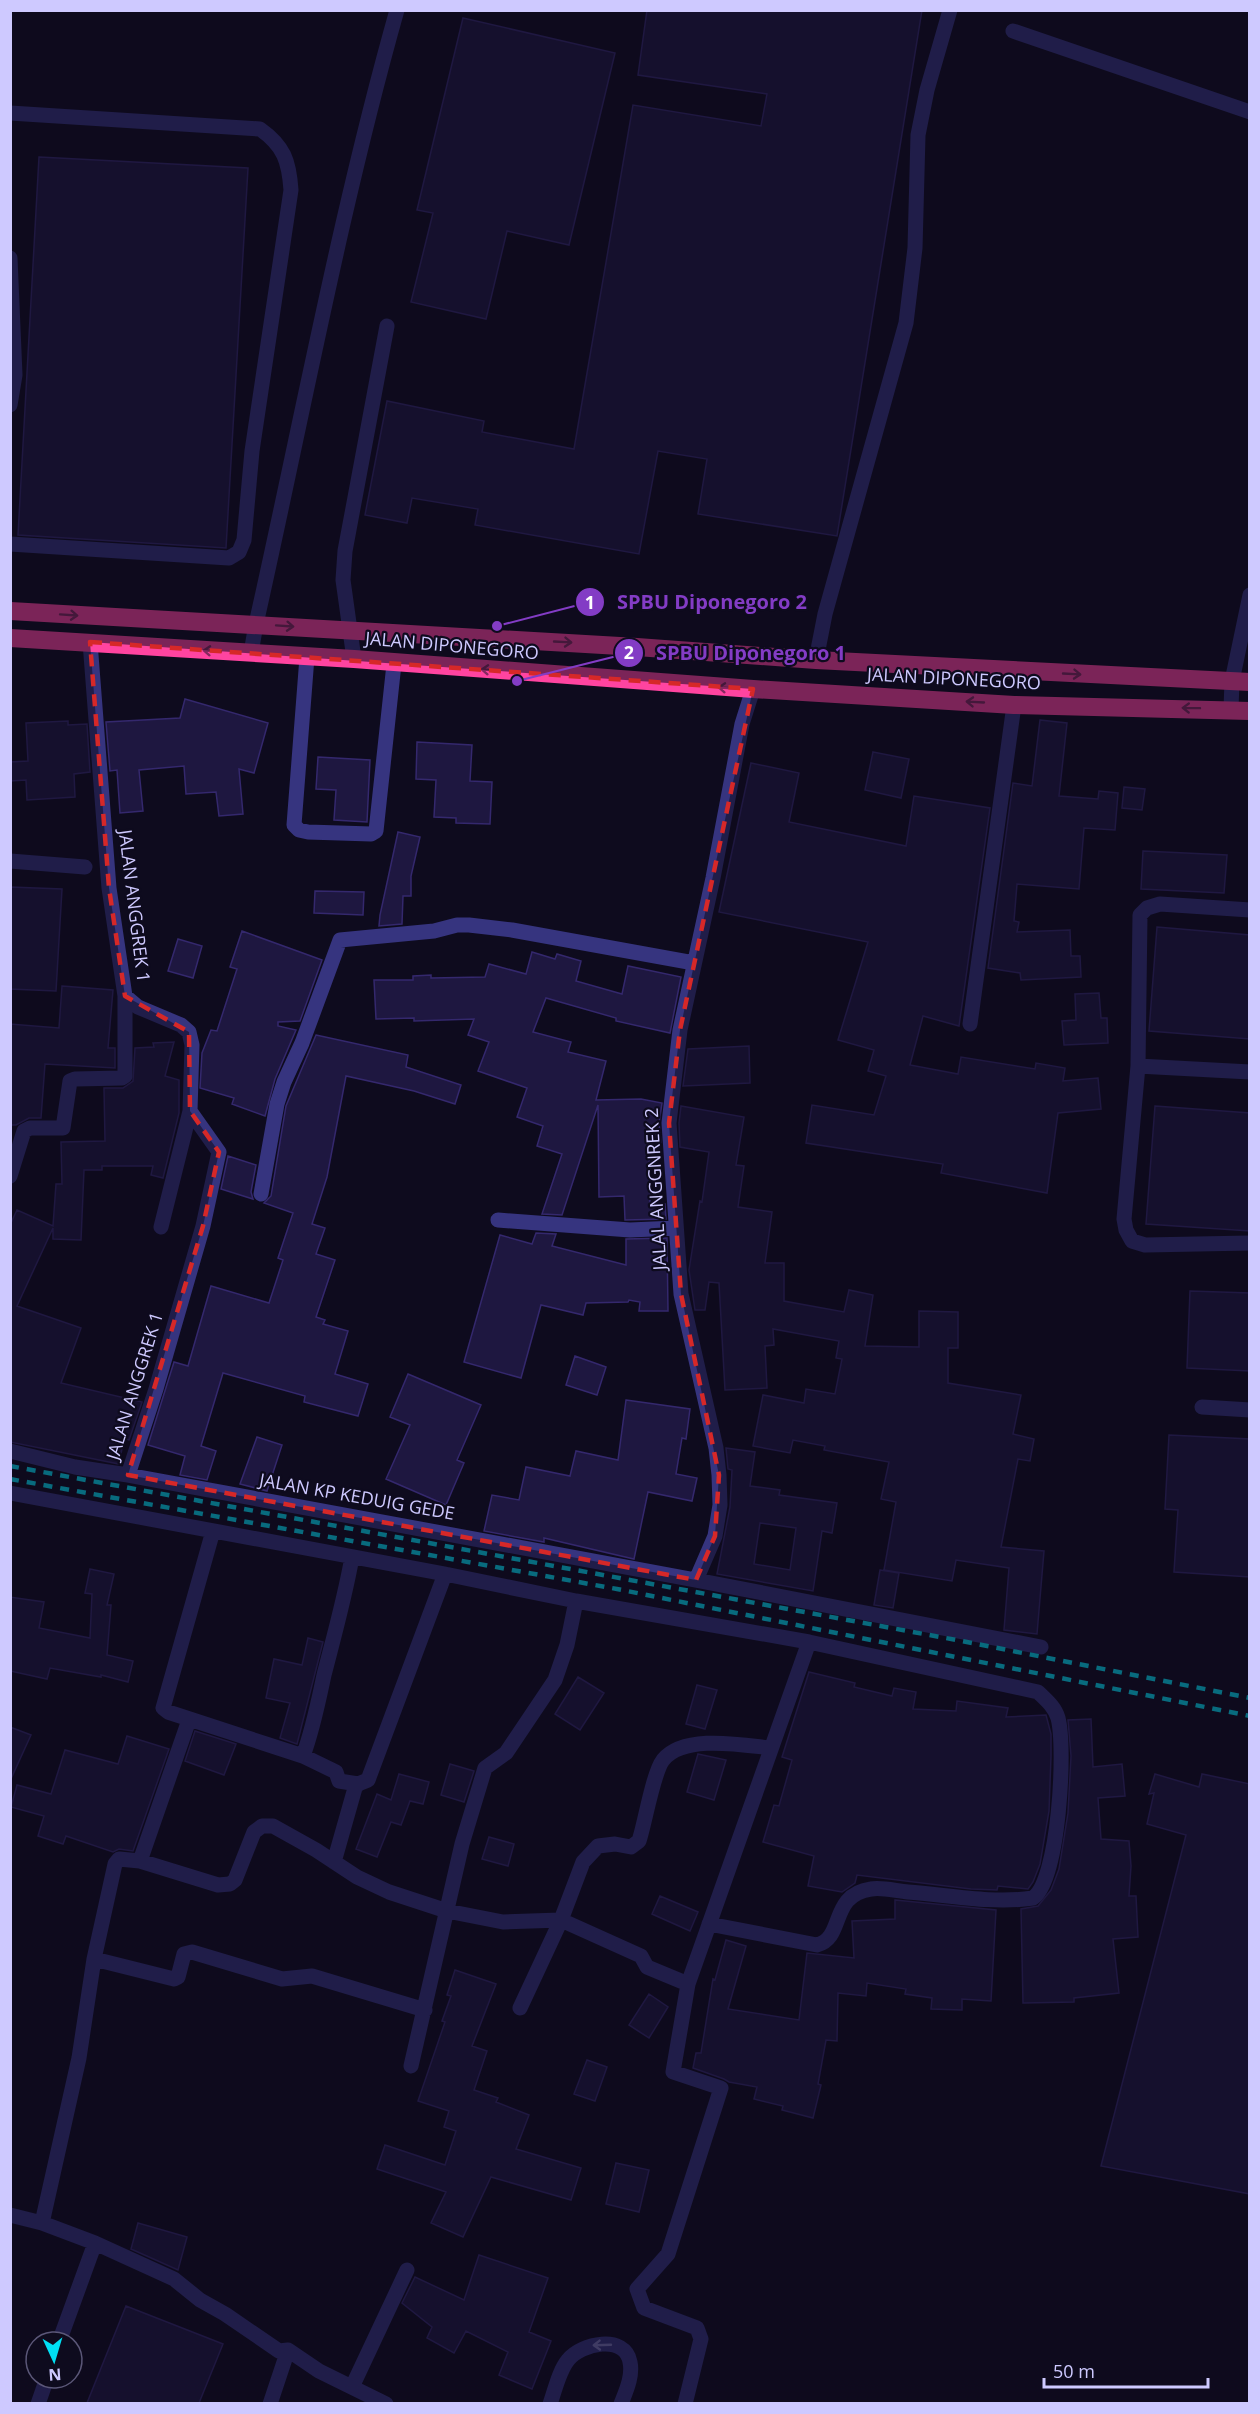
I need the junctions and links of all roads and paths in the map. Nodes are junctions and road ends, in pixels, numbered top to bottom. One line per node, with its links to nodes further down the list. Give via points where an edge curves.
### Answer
1 (398, 10): 12 (street, via 378,78 325,305)
2 (950, 10): 19 (street, via 929,79 918,135 915,248 906,323 828,603)
3 (1013, 32): 4 (street)
4 (1250, 112)
5 (10, 113): 9 (street, via 260,129 276,140 284,153 291,190 252,451 244,540 239,552 229,558)
6 (10, 258): 8 (street, via 15,375)
7 (387, 326): 13 (street, via 345,551 343,580)
8 (10, 405)
9 (10, 544)
10 (1250, 595): 21 (street)
11 (10, 611): 12 (highway, JALAN DIPONEGORO, one-way to 12)
12 (256, 624): 13 (highway, JALAN DIPONEGORO, one-way to 13); 16 (street)
13 (351, 630): 18 (street); 19 (highway, JALAN DIPONEGORO, one-way to 19)
14 (10, 638): 15 (highway, JALAN DIPONEGORO)
15 (90, 642): 16 (highway, JALAN DIPONEGORO, one-way to 15); 30 (street, JALAN ANGGREK 1, via 109,888)
16 (251, 653): 17 (highway, JALAN DIPONEGORO)
17 (307, 657): 18 (highway, JALAN DIPONEGORO); 20 (street, via 294,825 308,832 376,831)
18 (354, 659): 20 (highway, JALAN DIPONEGORO)
19 (816, 660): 21 (highway, JALAN DIPONEGORO, one-way to 21)
20 (394, 664): 22 (highway, JALAN DIPONEGORO, one-way to 20)
21 (1241, 682): 24 (street)
22 (753, 689): 23 (highway, JALAN DIPONEGORO, one-way to 22); 29 (street, JALAL ANGGNREK 2, via 742,724)
23 (1014, 705): 24 (highway, JALAN DIPONEGORO, one-way to 23); 31 (street)
24 (1231, 709): 25 (highway, JALAN DIPONEGORO)
25 (1250, 711)
26 (10, 861): 27 (street)
27 (85, 867)
28 (1250, 910): 32 (street, via 1160,904 1140,915)
29 (694, 963): 36 (street, via 469,925 340,940 277,1104); 39 (street, JALAL ANGGNREK 2, via 680,1030 669,1123)
30 (125, 996): 34 (street, JALAN ANGGREK 1, via 138,1007 189,1032); 35 (street, via 125,1076 70,1081 63,1128 24,1131)
31 (970, 1024)
32 (1138, 1066): 33 (street); 40 (street, via 1124,1219 1132,1241 1145,1245)
33 (1250, 1072)
34 (190, 1111): 38 (street); 44 (street, JALAN ANGGREK 1, via 216,1146 218,1159 203,1226)
35 (10, 1176)
36 (261, 1194)
37 (498, 1220): 39 (street, via 630,1230)
38 (160, 1227)
39 (676, 1228): 49 (street, JALAL ANGGNREK 2, via 681,1294 719,1475 715,1536)
40 (1250, 1243)
41 (1202, 1407): 42 (street)
42 (1250, 1410)
43 (10, 1451): 44 (street, JALAN KP KEDUIG GEDE)
44 (128, 1475): 49 (street, JALAN KP KEDUIG GEDE)
45 (10, 1493): 46 (street)
46 (213, 1531): 47 (street); 53 (street, via 163,1705 168,1713)
47 (352, 1557): 48 (street); 55 (street, via 341,1616)
48 (445, 1574): 50 (street); 56 (street, via 368,1780)
49 (696, 1580): 52 (street, JALAN KP KEDUIG GEDE)
50 (576, 1601): 51 (street); 59 (street, via 555,1680 506,1753 485,1768)
51 (809, 1642): 54 (street); 61 (street, via 1038,1692 1054,1708 1058,1719 1061,1776 1053,1858 1038,1895 1027,1899 870,1889 846,1901 831,1937 817,1945)
52 (1041, 1647)
53 (189, 1720): 55 (street); 57 (street)
54 (771, 1748): 60 (street, via 730,1744 676,1749 662,1761 639,1841 631,1847 598,1846 583,1862); 61 (street)
55 (303, 1756): 56 (street, via 336,1772 339,1781)
56 (358, 1784): 58 (street)
57 (140, 1861): 58 (street, via 230,1884 254,1832 262,1826 273,1827); 62 (street, via 117,1861)
58 (334, 1862): 59 (street, via 389,1892)
59 (447, 1911): 60 (street, via 503,1922); 65 (street)
60 (561, 1920): 63 (street, via 641,1956 647,1967); 64 (street)
61 (709, 1924): 63 (street)
62 (94, 1959): 65 (street, via 176,1979 183,1956 192,1952 282,1979 312,1976); 68 (street, via 79,2058)
63 (688, 1984): 78 (street, via 673,2072 721,2088 668,2254 637,2289 644,2308 697,2328 701,2339)
64 (520, 2008)
65 (424, 2010): 66 (street)
66 (411, 2066)
67 (10, 2215): 68 (street)
68 (42, 2223): 69 (street)
69 (95, 2243): 71 (street); 72 (street, via 174,2279 279,2351)
70 (407, 2270): 73 (street)
71 (63, 2330)
72 (288, 2350): 73 (street); 74 (street)
73 (352, 2387): 75 (street)
74 (270, 2403)
75 (386, 2403)
76 (550, 2403): 77 (street, one-way to 76, via 630,2361 614,2345 600,2344 575,2352 566,2361)
77 (621, 2403)
78 (685, 2403)

